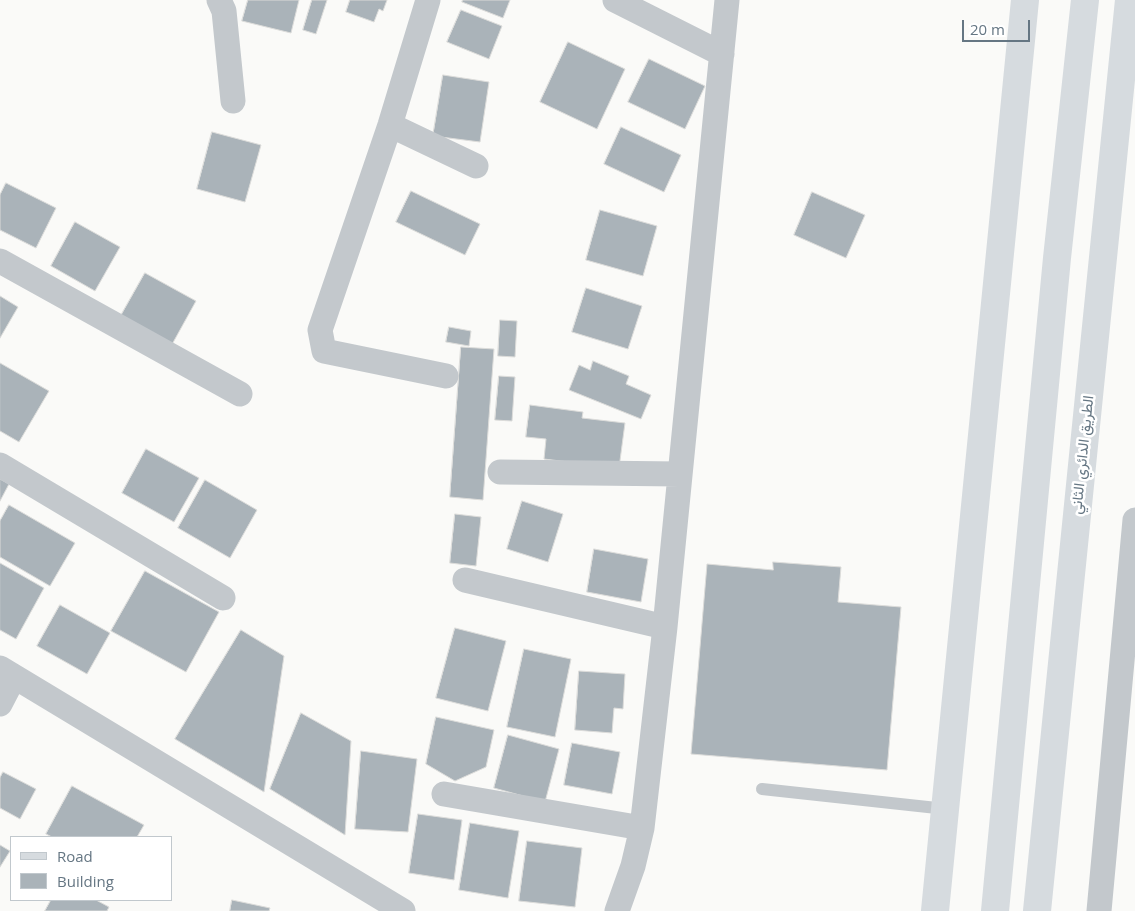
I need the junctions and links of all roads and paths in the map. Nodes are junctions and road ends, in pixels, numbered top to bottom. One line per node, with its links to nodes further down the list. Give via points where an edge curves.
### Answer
1 (220, 0): 9 (street, via 224,11)
2 (428, 0): 10 (street)
3 (615, 0): 8 (street)
4 (727, 0): 8 (street)
5 (1025, 0): 26 (main road)
6 (1085, 0): 31 (main road, via 1056,268)
7 (1129, 0): 32 (main road, الطريق الدائري الثاني)
8 (722, 54): 17 (street)
9 (233, 101)
10 (390, 125): 11 (street); 13 (street, via 320,330 324,351)
11 (476, 166)
12 (0, 261): 14 (street)
13 (446, 376)
14 (240, 394)
15 (0, 465): 20 (street)
16 (500, 472): 17 (street)
17 (680, 474): 21 (street)
18 (1135, 520): 33 (street)
19 (465, 580): 21 (street)
20 (224, 598)
21 (665, 627): 27 (street)
22 (7, 672): 23 (street); 28 (street)
23 (0, 704)
24 (762, 789): 26 (lane)
25 (444, 794): 27 (street)
26 (946, 809): 30 (main road)
27 (642, 828): 29 (street)
28 (403, 911)
29 (617, 911)
30 (935, 911)
31 (995, 911)
32 (1037, 911)
33 (1099, 911)

